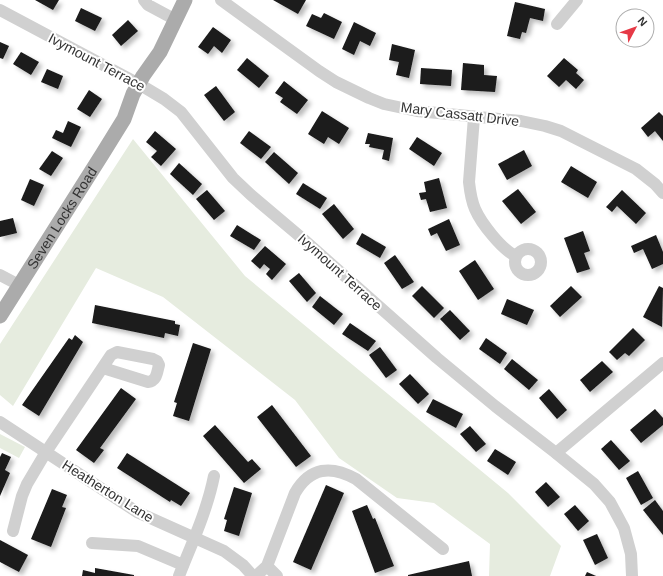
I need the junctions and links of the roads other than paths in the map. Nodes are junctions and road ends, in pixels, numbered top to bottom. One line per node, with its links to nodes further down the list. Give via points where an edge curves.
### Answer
1 (185, 0): 7 (main road)
2 (221, 0): 9 (street, Mary Cassatt Drive, via 336,82 362,95 384,104 417,111)
3 (577, 0): 6 (street)
4 (144, 2): 7 (street)
5 (0, 10): 8 (street, Ivymount Terrace)
6 (557, 24)
7 (173, 25): 8 (main road, Seven Locks Road, via 150,80)
8 (142, 86): 13 (main road, Seven Locks Road, via 141,98 124,119); 19 (street, Ivymount Terrace, via 181,112 233,178 251,195 436,358)
9 (474, 116): 10 (street, Mary Cassatt Drive, via 536,123 561,131 636,169); 11 (street, via 469,182 473,202 480,218 495,238)
10 (663, 193)
11 (516, 256)
12 (0, 274): 13 (street)
13 (19, 285): 14 (main road, Seven Locks Road)
14 (0, 316)
15 (663, 363): 19 (street)
16 (102, 368): 18 (street, Heatherton Lane)
17 (0, 422): 18 (street, Heatherton Lane)
18 (46, 452): 21 (street, Heatherton Lane, via 22,496); 22 (street, Heatherton Lane, via 137,512)
19 (556, 453): 30 (street, Ivymount Terrace, via 594,484 610,502 624,528 631,554)
20 (214, 476): 22 (street, via 211,494)
21 (14, 531)
22 (194, 536): 25 (street); 28 (street, Heatherton Lane, via 224,551)
23 (92, 543): 25 (street, via 138,546)
24 (443, 549): 26 (street, Heatherton Lane, via 356,479 335,470 322,471 312,475 299,487)
25 (183, 564): 27 (street)
26 (266, 566): 28 (street, Heatherton Lane); 29 (street)
27 (179, 576)
28 (255, 576)
29 (277, 576)
30 (632, 576)

